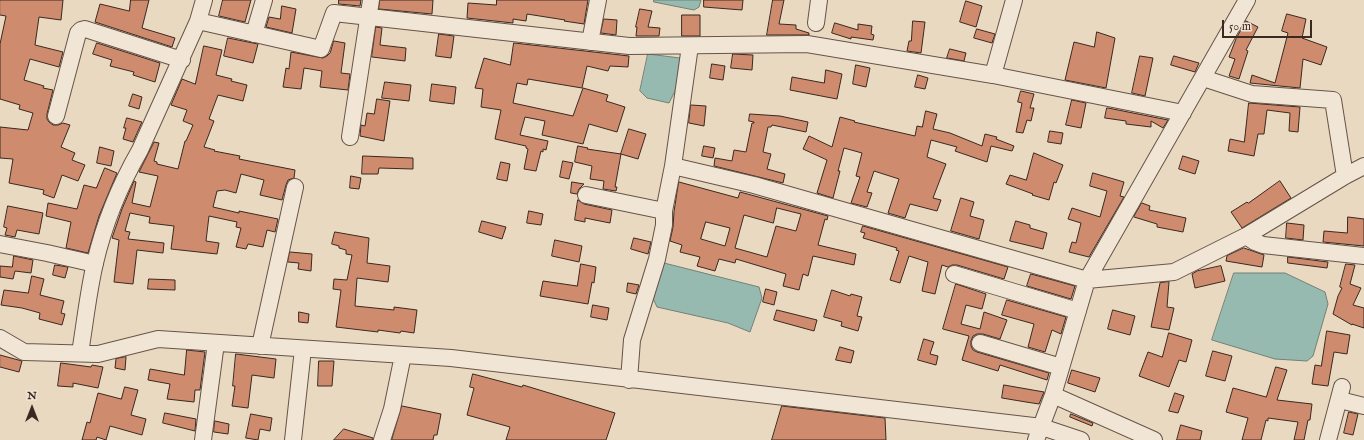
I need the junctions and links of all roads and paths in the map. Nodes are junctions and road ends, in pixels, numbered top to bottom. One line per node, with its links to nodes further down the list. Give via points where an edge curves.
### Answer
1 (204, 0): 9 (street)
2 (264, 0): 11 (street)
3 (372, 0): 8 (street)
4 (598, 0): 12 (street)
5 (819, 0): 10 (street)
6 (1014, 0): 15 (street)
7 (1247, 0): 16 (street)
8 (369, 17): 11 (street, via 334,13 320,49); 12 (street); 19 (street)
9 (198, 21): 11 (street); 14 (street)
10 (816, 23)
11 (254, 34)
12 (590, 42): 13 (street, via 629,46)
13 (690, 46): 15 (street, via 807,44); 20 (street)
14 (182, 60): 18 (street, via 81,30 70,60); 29 (street, via 109,216)
15 (993, 75): 17 (street)
16 (1203, 78): 17 (street); 22 (street, via 1252,94 1333,100)
17 (1183, 113): 31 (street)
18 (56, 116)
19 (350, 137)
20 (673, 166): 25 (street); 31 (street, via 754,185)
21 (1364, 166): 22 (street)
22 (1345, 176): 26 (street)
23 (296, 187): 36 (street)
24 (586, 195): 25 (street)
25 (664, 211): 41 (street, via 664,225 657,259 632,340)
26 (1246, 236): 28 (street, via 1263,245); 31 (street, via 1174,272)
27 (0, 244): 29 (street)
28 (1364, 256)
29 (95, 264): 38 (street)
30 (954, 274): 32 (street)
31 (1087, 280): 32 (street)
32 (1078, 311): 40 (street)
33 (0, 338): 38 (street, via 24,352)
34 (216, 343): 36 (street); 38 (street, via 158,339 98,354); 45 (street)
35 (980, 343): 40 (street)
36 (260, 346): 37 (street)
37 (304, 349): 39 (street); 46 (street)
38 (80, 353)
39 (403, 355): 41 (street, via 451,358); 47 (street, via 392,409)
40 (1061, 367): 42 (street)
41 (629, 380): 44 (street)
42 (1053, 395): 44 (street); 49 (street)
43 (1364, 406): 50 (street, via 1341,394)
44 (1039, 434): 48 (street)
45 (203, 440)
46 (293, 440)
47 (382, 440)
48 (1081, 440)
49 (1154, 440)
50 (1328, 440)

